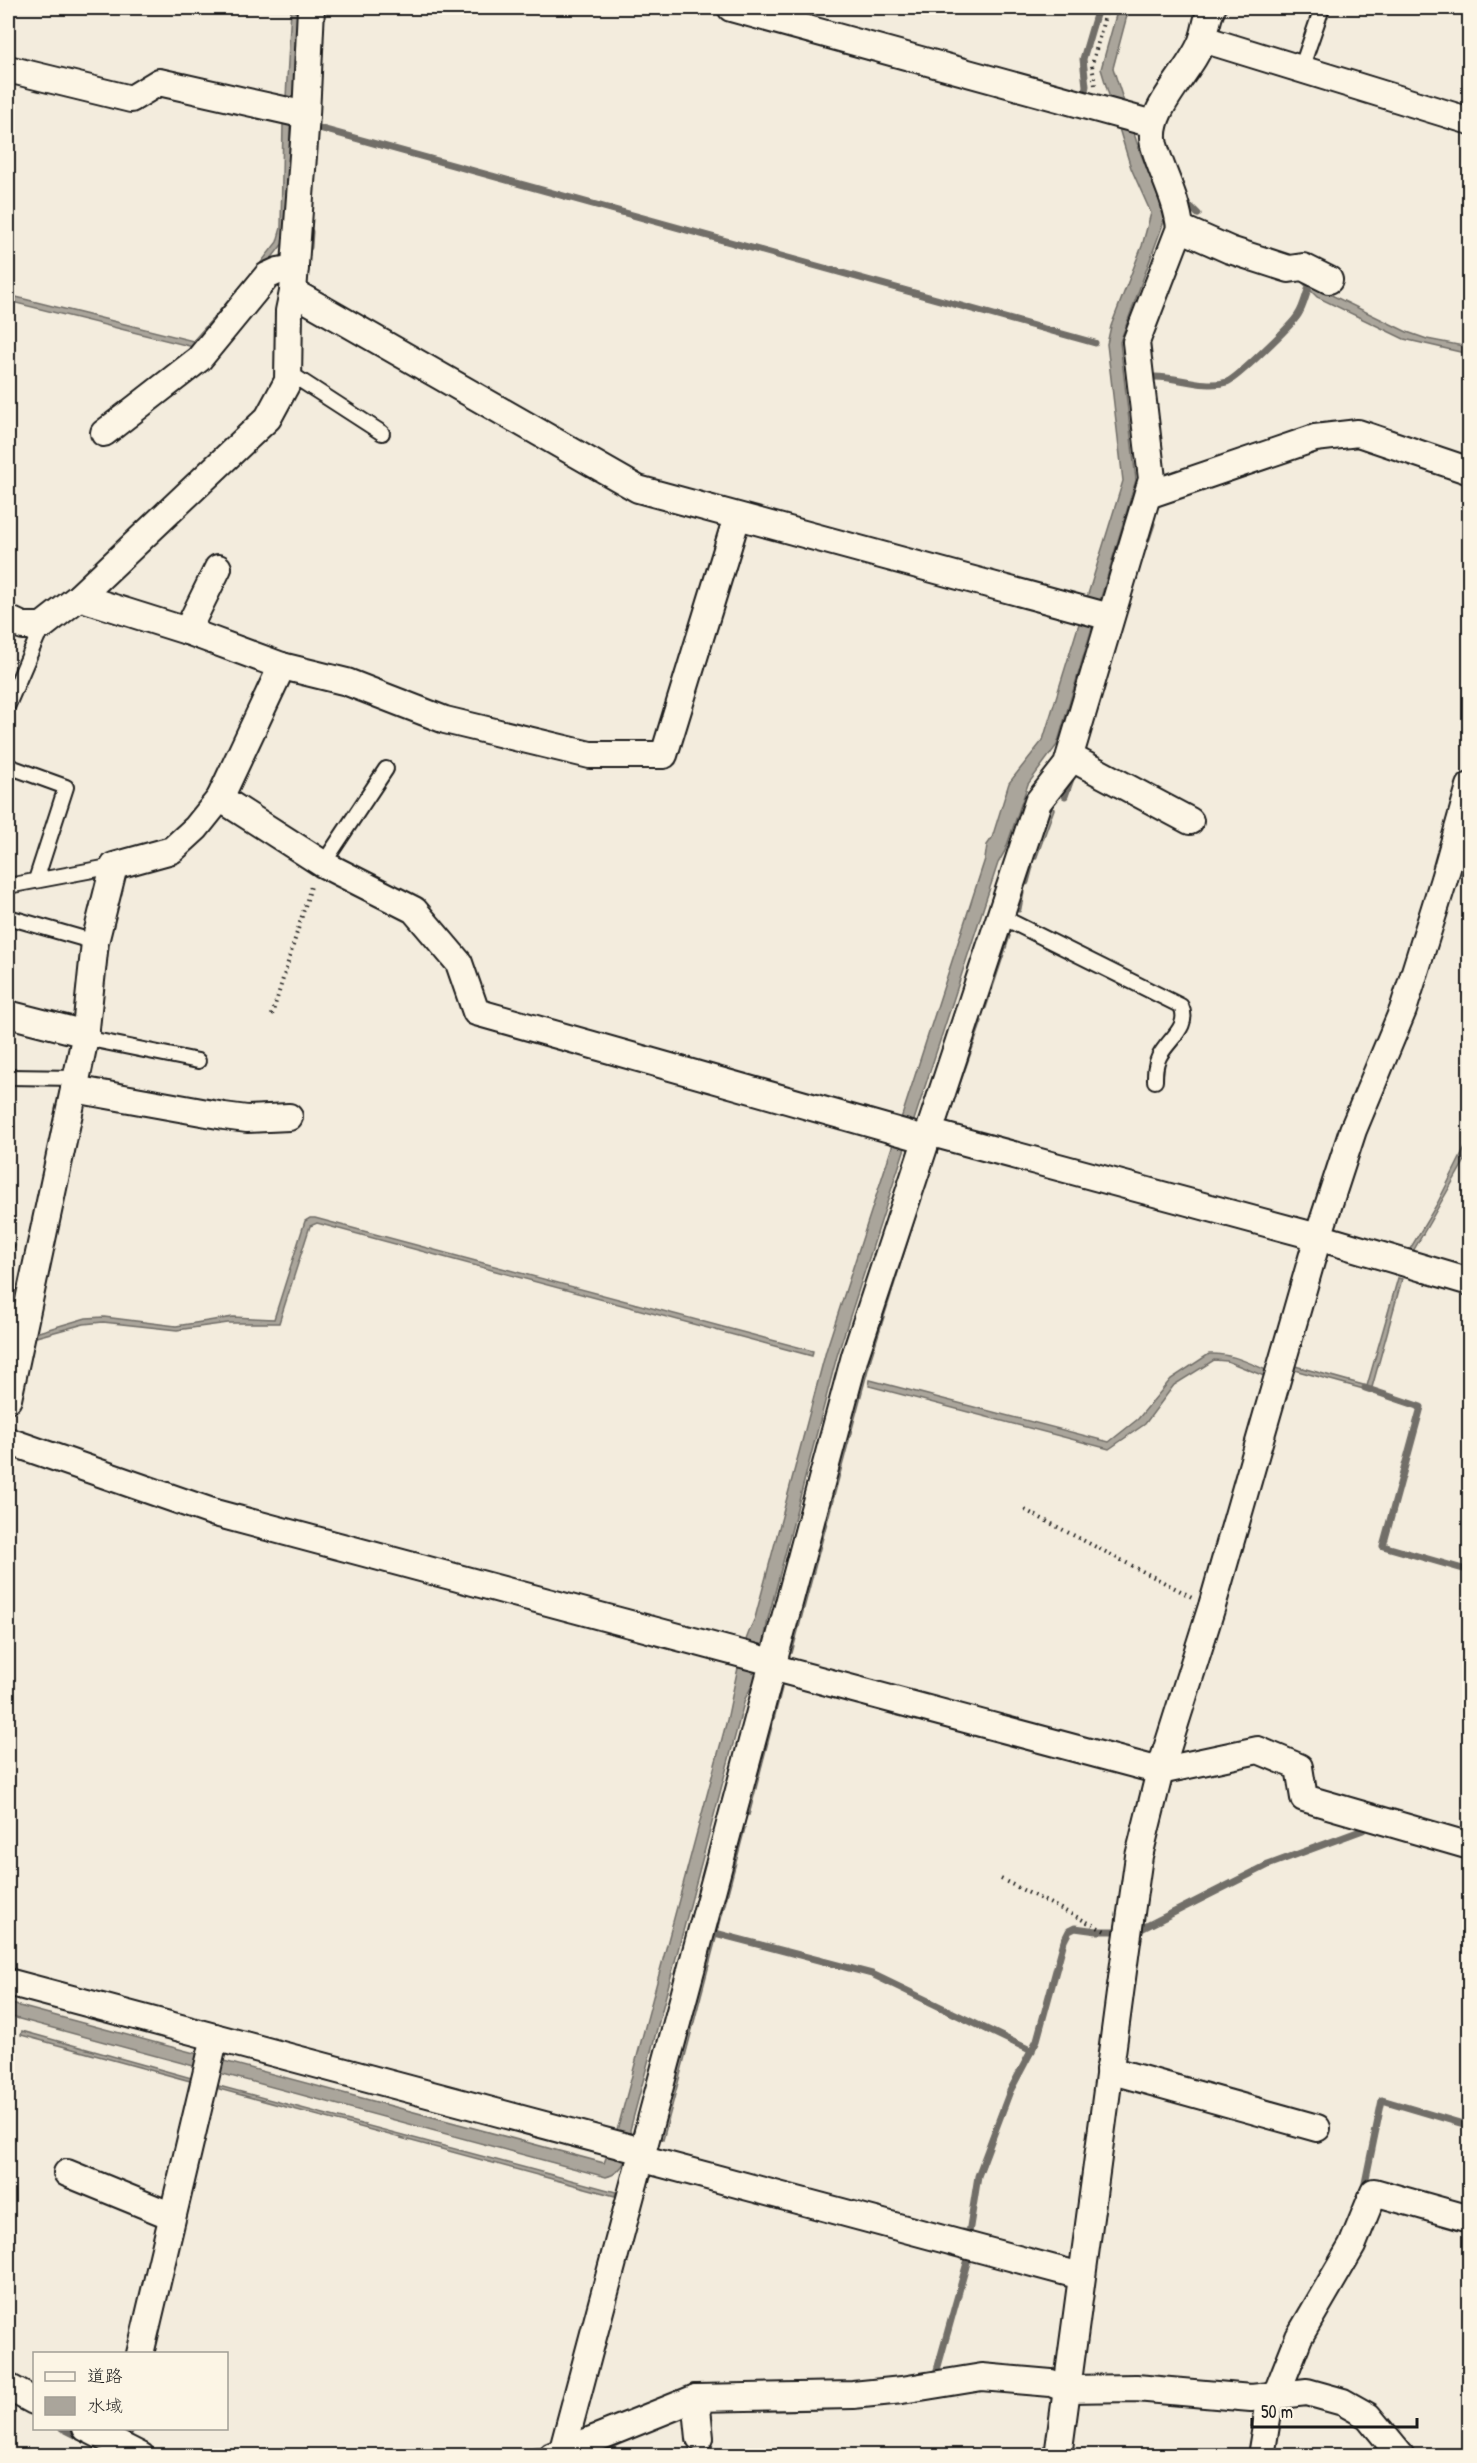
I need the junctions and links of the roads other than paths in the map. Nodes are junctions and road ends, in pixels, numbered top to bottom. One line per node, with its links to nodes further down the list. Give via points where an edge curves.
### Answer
1 (311, 8): 8 (street)
2 (731, 8): 9 (street)
3 (1212, 8): 5 (street)
4 (1322, 8): 7 (lane)
5 (1203, 39): 7 (street); 9 (street)
6 (8, 69): 8 (street, via 131,99 159,82)
7 (1301, 69): 10 (street)
8 (306, 115): 12 (street)
9 (1122, 116): 11 (street, via 1154,144 1178,208)
10 (1470, 121)
11 (1180, 228): 13 (street, via 1230,250 1289,269 1303,267); 18 (street, via 1136,342 1152,479)
12 (294, 280): 14 (street, via 289,311); 16 (street, via 259,272 199,359); 19 (street, via 639,489)
13 (1329, 280)
14 (288, 374): 15 (lane); 21 (street, via 268,418)
15 (382, 432)
16 (104, 433)
17 (1470, 471): 18 (street, via 1358,433 1315,438)
18 (1148, 495): 22 (street)
19 (737, 517): 22 (street); 26 (street, via 664,755 590,755 445,720 347,682)
20 (218, 568): 25 (street)
21 (80, 597): 24 (street); 25 (street)
22 (1096, 614): 28 (street)
23 (8, 619): 24 (street, via 23,626)
24 (42, 626): 27 (lane)
25 (187, 631): 26 (street)
26 (282, 666): 32 (street)
27 (8, 705)
28 (1070, 757): 33 (street); 38 (street, via 1038,802)
29 (8, 766): 36 (lane, via 66,787)
30 (386, 769): 34 (lane)
31 (1470, 786): 49 (street, via 1403,1010 1353,1130)
32 (220, 798): 34 (street); 35 (street, via 172,850)
33 (1190, 821)
34 (321, 863): 48 (street, via 414,910 459,963 476,1012)
35 (114, 866): 36 (lane); 40 (street)
36 (36, 880): 37 (lane)
37 (8, 886)
38 (1000, 916): 45 (lane, via 1181,1006 1185,1014 1183,1024 1159,1055); 48 (street)
39 (8, 917): 40 (lane)
40 (95, 942): 42 (street)
41 (8, 1014): 42 (street)
42 (85, 1036): 43 (lane); 46 (street)
43 (198, 1061)
44 (8, 1077): 46 (lane)
45 (1155, 1081)
46 (75, 1083): 47 (street, via 224,1116); 51 (street)
47 (289, 1117)
48 (927, 1135): 49 (street); 54 (street, via 855,1356)
49 (1318, 1238): 50 (street); 55 (street)
50 (1470, 1282)
51 (13, 1354): 52 (street)
52 (8, 1399)
53 (8, 1441): 54 (street, via 215,1513)
54 (769, 1663): 55 (street); 61 (street)
55 (1160, 1771): 56 (street, via 1258,1750 1299,1767 1304,1798); 59 (street, via 1139,1856)
56 (1470, 1846)
57 (8, 1982): 58 (street)
58 (211, 2055): 61 (street); 63 (street)
59 (1109, 2070): 60 (street); 66 (street)
60 (1317, 2128)
61 (630, 2150): 66 (street); 78 (street)
62 (67, 2173): 63 (street)
63 (172, 2216): 67 (street)
64 (1470, 2219): 71 (street, via 1374,2192 1352,2246 1299,2337)
65 (140, 2269): 67 (street)
66 (1081, 2276): 70 (street)
67 (154, 2295): 68 (street)
68 (140, 2352)
69 (8, 2387): 73 (street)
70 (1066, 2389): 71 (street, via 1136,2388 1251,2398); 72 (street, via 1051,2383 982,2377 853,2395); 79 (street)
71 (1274, 2395): 80 (street); 81 (street, via 1307,2392 1343,2402 1368,2416)
72 (696, 2398): 75 (street); 77 (street)
73 (33, 2400)
74 (91, 2430): 76 (street)
75 (700, 2438)
76 (127, 2443)
77 (603, 2446): 78 (street)
78 (557, 2454)
79 (1058, 2456)
80 (1261, 2456)
81 (1401, 2456)

